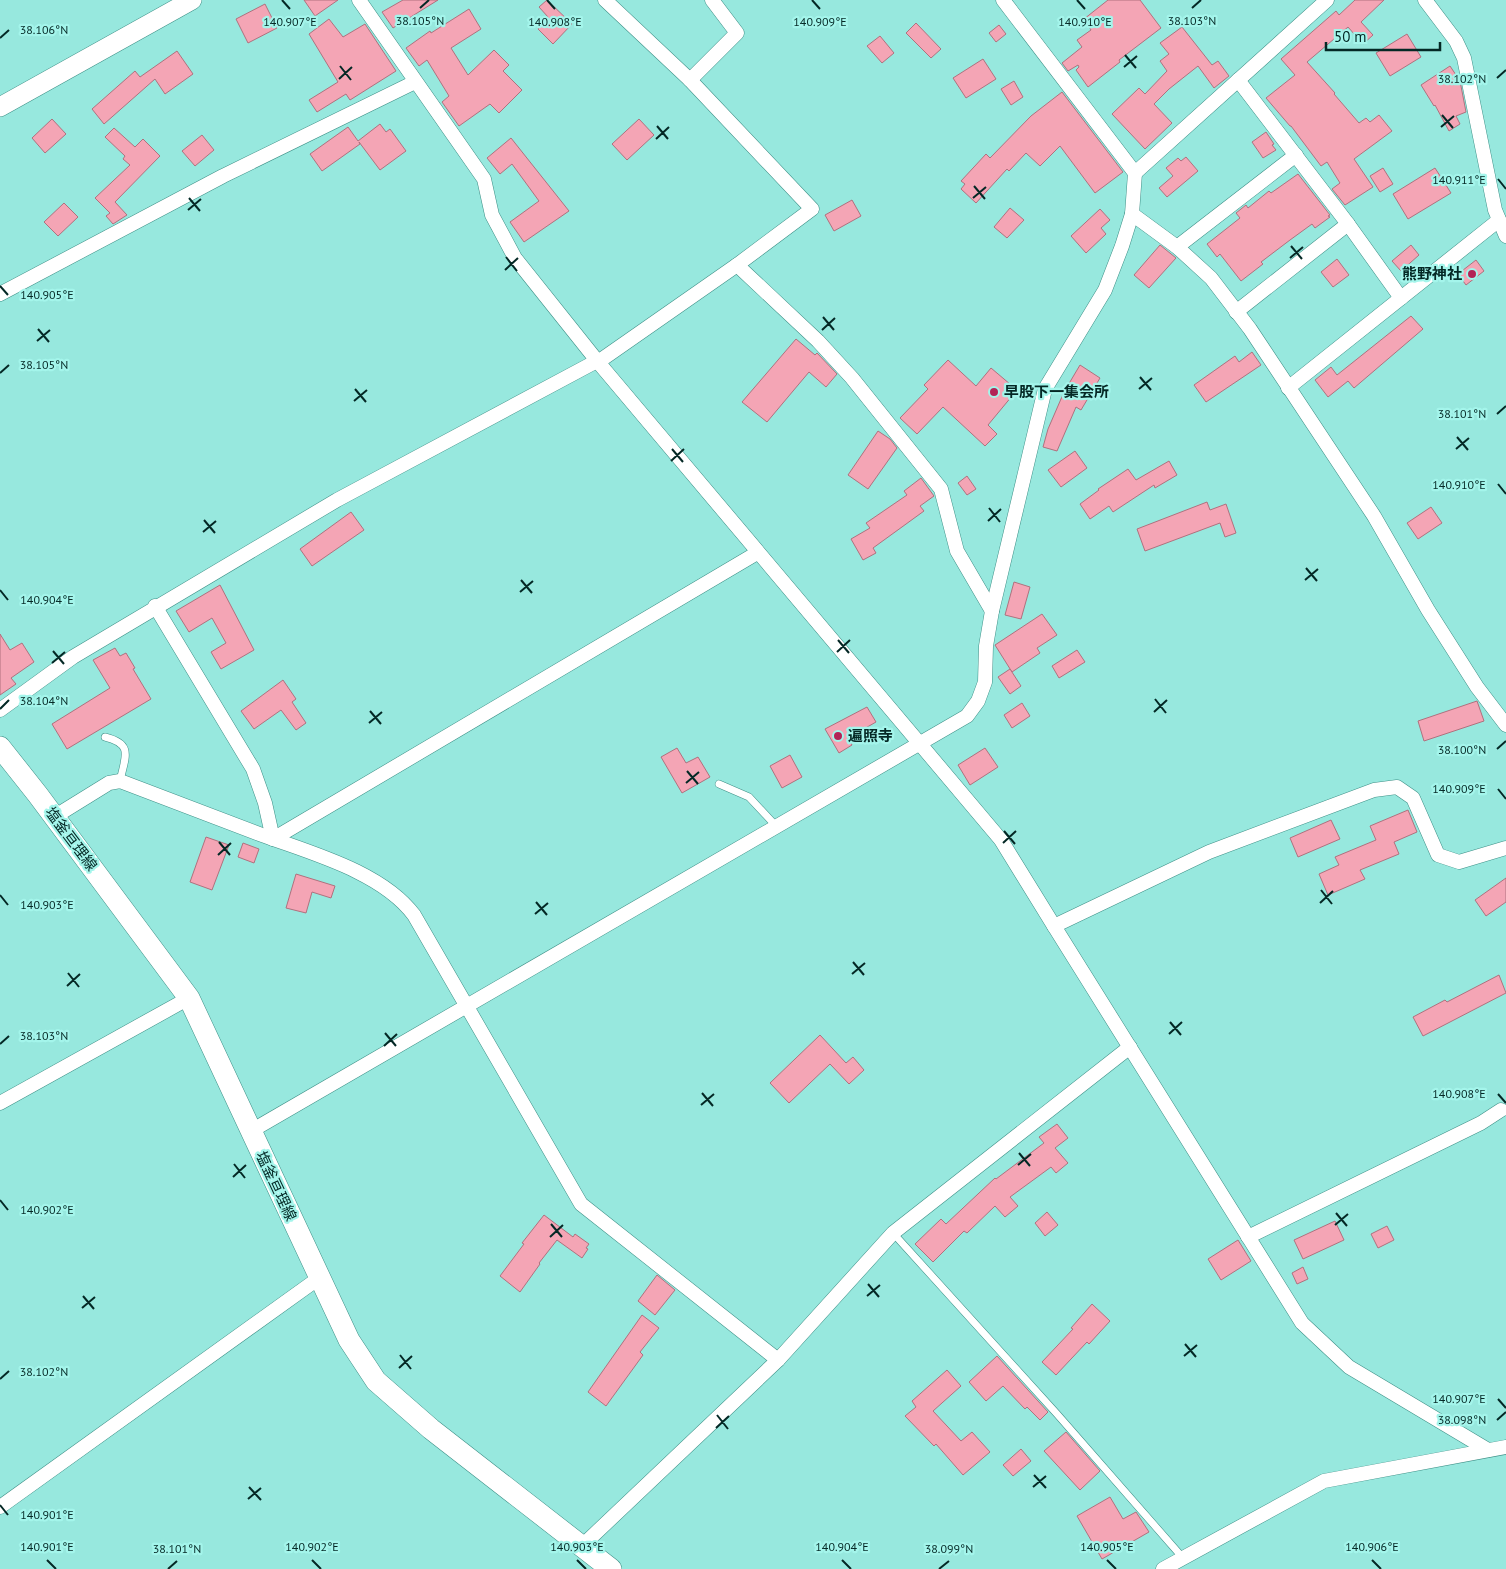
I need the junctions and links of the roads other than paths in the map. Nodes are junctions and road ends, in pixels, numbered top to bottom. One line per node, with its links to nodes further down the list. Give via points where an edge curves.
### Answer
1 (192, 0): 11 (main road)
2 (359, 0): 10 (street)
3 (605, 0): 8 (street)
4 (712, 0): 8 (street, via 737,34)
5 (1003, 0): 13 (street)
6 (1327, 0): 9 (street)
7 (1425, 0): 15 (street, via 1456,41 1464,58)
8 (690, 80): 19 (street, via 812,209)
9 (1238, 80): 12 (street); 13 (street)
10 (415, 82): 20 (street, via 223,176); 23 (street, via 484,179 492,215 514,258)
11 (0, 107)
12 (1296, 155): 16 (street); 18 (street)
13 (1135, 173): 14 (street)
14 (1132, 214): 18 (street); 27 (street, via 1105,290 1045,389)
15 (1499, 220): 17 (street); 21 (street)
16 (1348, 224): 21 (street); 22 (street)
17 (1506, 236)
18 (1177, 247): 22 (street, via 1212,278)
19 (737, 265): 23 (street); 27 (street, via 852,378 924,466 941,489 957,551)
20 (0, 294)
21 (1401, 298): 24 (street)
22 (1236, 312): 24 (street)
23 (598, 362): 25 (street); 26 (street, via 337,500)
24 (1288, 388): 29 (street, via 1374,516 1476,687)
25 (757, 553): 31 (street); 37 (street)
26 (155, 606): 28 (street, via 73,656); 37 (street, via 253,769)
27 (992, 610): 31 (street, via 985,682 978,701 967,716)
28 (0, 710)
29 (1506, 725)
30 (105, 736): 33 (lane, via 118,740 125,748)
31 (919, 744): 36 (street); 39 (street, via 1001,840)
32 (0, 747): 35 (main road, 塩釜亘理線)
33 (120, 781): 35 (street, via 109,783); 37 (street)
34 (719, 784): 36 (lane, via 749,797)
35 (54, 817): 40 (main road, 塩釜亘理線)
36 (776, 826): 41 (street)
37 (273, 839): 41 (street, via 334,861 369,878 405,902)
38 (1506, 848): 39 (street, via 1459,862 1438,855 1413,798 1398,787 1374,790 1209,852)
39 (1054, 926): 42 (street)
40 (190, 998): 43 (street); 45 (main road, 塩釜亘理線)
41 (466, 1006): 45 (street); 49 (street, via 581,1204)
42 (1130, 1047): 46 (street); 47 (street)
43 (0, 1103)
44 (1501, 1110): 47 (street, via 1481,1123)
45 (251, 1131): 48 (main road, 塩釜亘理線)
46 (893, 1233): 49 (street); 54 (lane)
47 (1248, 1237): 51 (street, via 1302,1322 1349,1367)
48 (319, 1278): 52 (street); 53 (main road, 塩釜亘理線, via 349,1340 376,1380 430,1429)
49 (778, 1360): 53 (street)
50 (1506, 1447): 51 (street)
51 (1488, 1450): 54 (street, via 1324,1481)
52 (0, 1507)
53 (582, 1546): 55 (main road, 塩釜亘理線)
54 (1183, 1558): 56 (street)
55 (611, 1569)
56 (1163, 1569)

